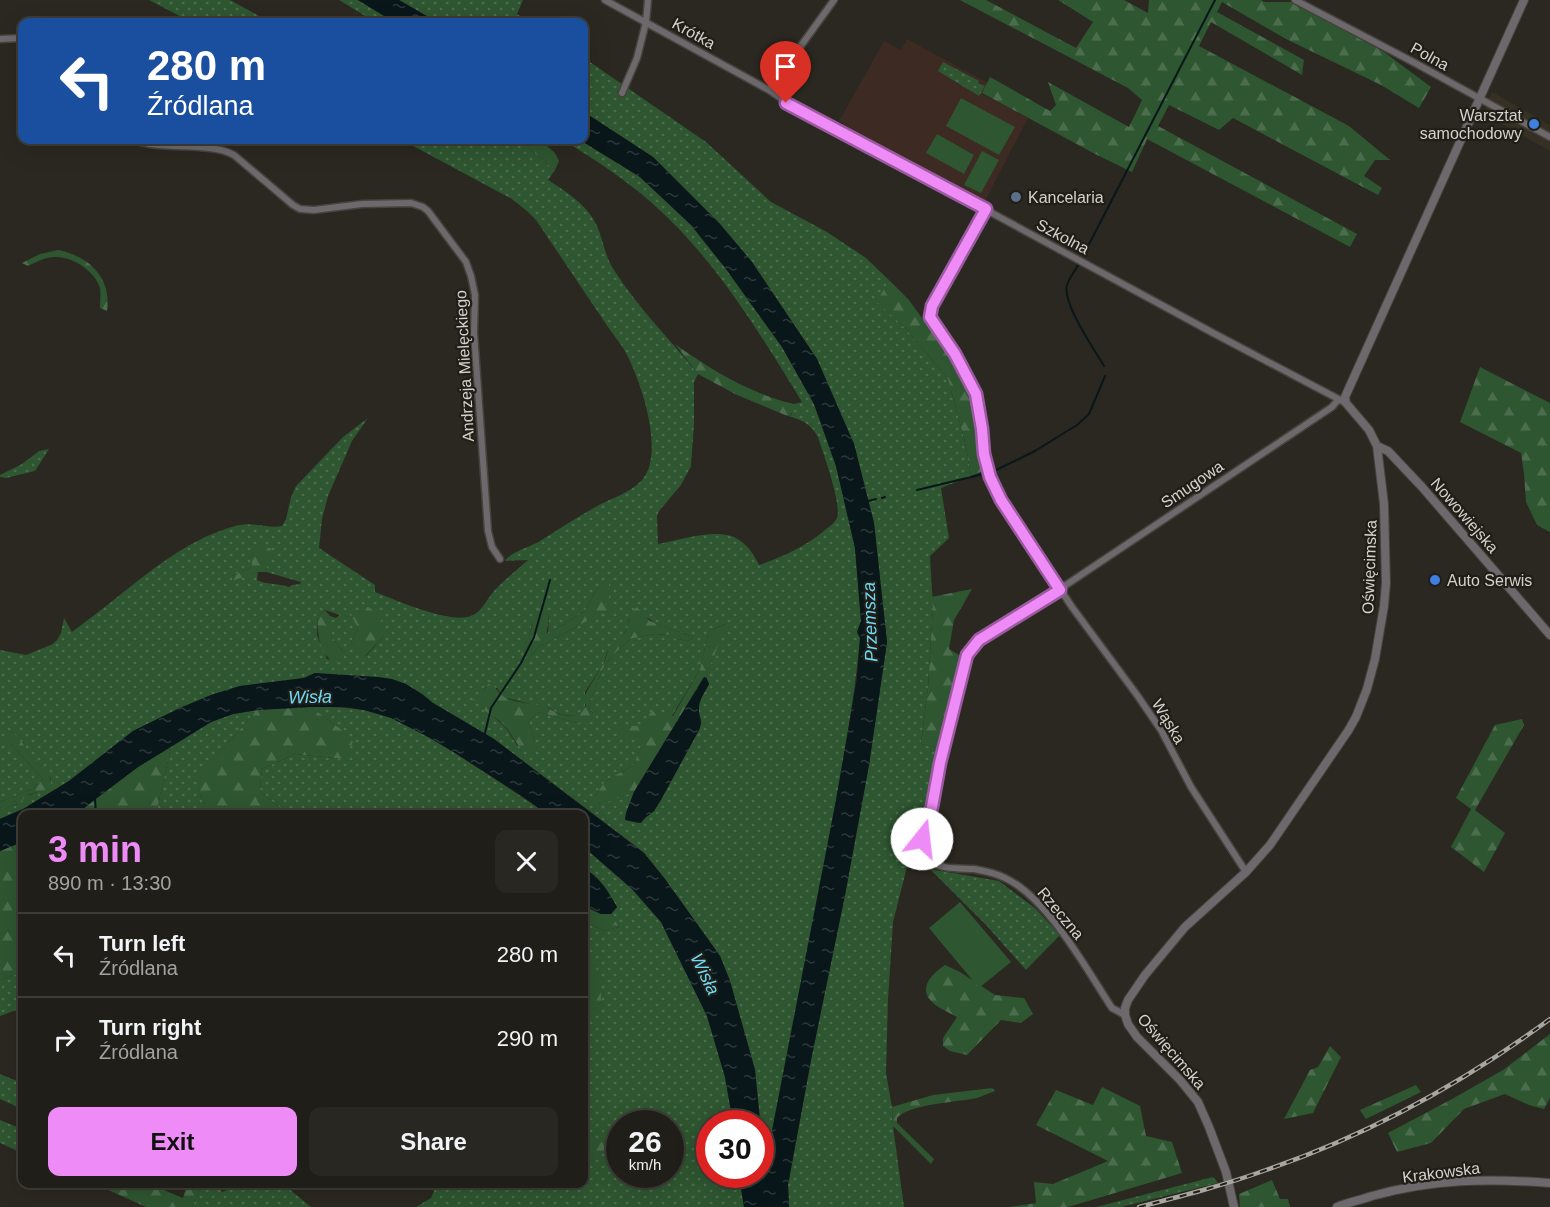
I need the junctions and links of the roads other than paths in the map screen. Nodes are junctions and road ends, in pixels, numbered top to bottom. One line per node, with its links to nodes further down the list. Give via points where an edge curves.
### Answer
1 (605, 0): 6 (street, Krótka)
2 (648, 0): 6 (street)
3 (834, 0): 9 (street)
4 (1295, 0): 11 (street, Polna)
5 (1524, 0): 11 (street)
6 (646, 22): 9 (street, Krótka); 10 (street, via 637,58)
7 (18, 38): 8 (street)
8 (0, 39)
9 (769, 90): 14 (street, Szkolna, via 800,111)
10 (622, 93)
11 (1479, 99): 12 (street, Polna); 15 (street)
12 (1550, 136)
13 (156, 144): 17 (street, Andrzeja Mielęckiego, via 229,153 300,209 404,202 428,212 466,262 475,295 474,333 488,531)
14 (986, 209): 15 (street, Szkolna); 18 (street, Wąska, via 932,306 930,317 976,394 984,454 1001,500)
15 (1342, 401): 16 (street, Oświęcimska, via 1369,430); 18 (street, Smugowa)
16 (1377, 446): 19 (street, Nowowiejska, via 1388,451 1422,486); 20 (street, Oświęcimska, via 1384,504 1386,583 1377,650 1366,689 1356,717 1333,754 1270,845)
17 (500, 559)
18 (1060, 590): 20 (street, Wąska, via 1161,730 1191,788); 21 (street, Rzeczna, via 979,640 967,655 932,807 917,846 929,861 939,866 990,872 1024,890 1064,935 1112,1008)
19 (1550, 635)
20 (1246, 872): 21 (street, Oświęcimska, via 1185,927 1128,1000)
21 (1125, 1016): 23 (street, Oświęcimska, via 1137,1037 1198,1102 1226,1172)
22 (1550, 1183): 24 (street, Krakowska, via 1492,1179 1435,1183)
23 (1234, 1207)
24 (1337, 1207)

